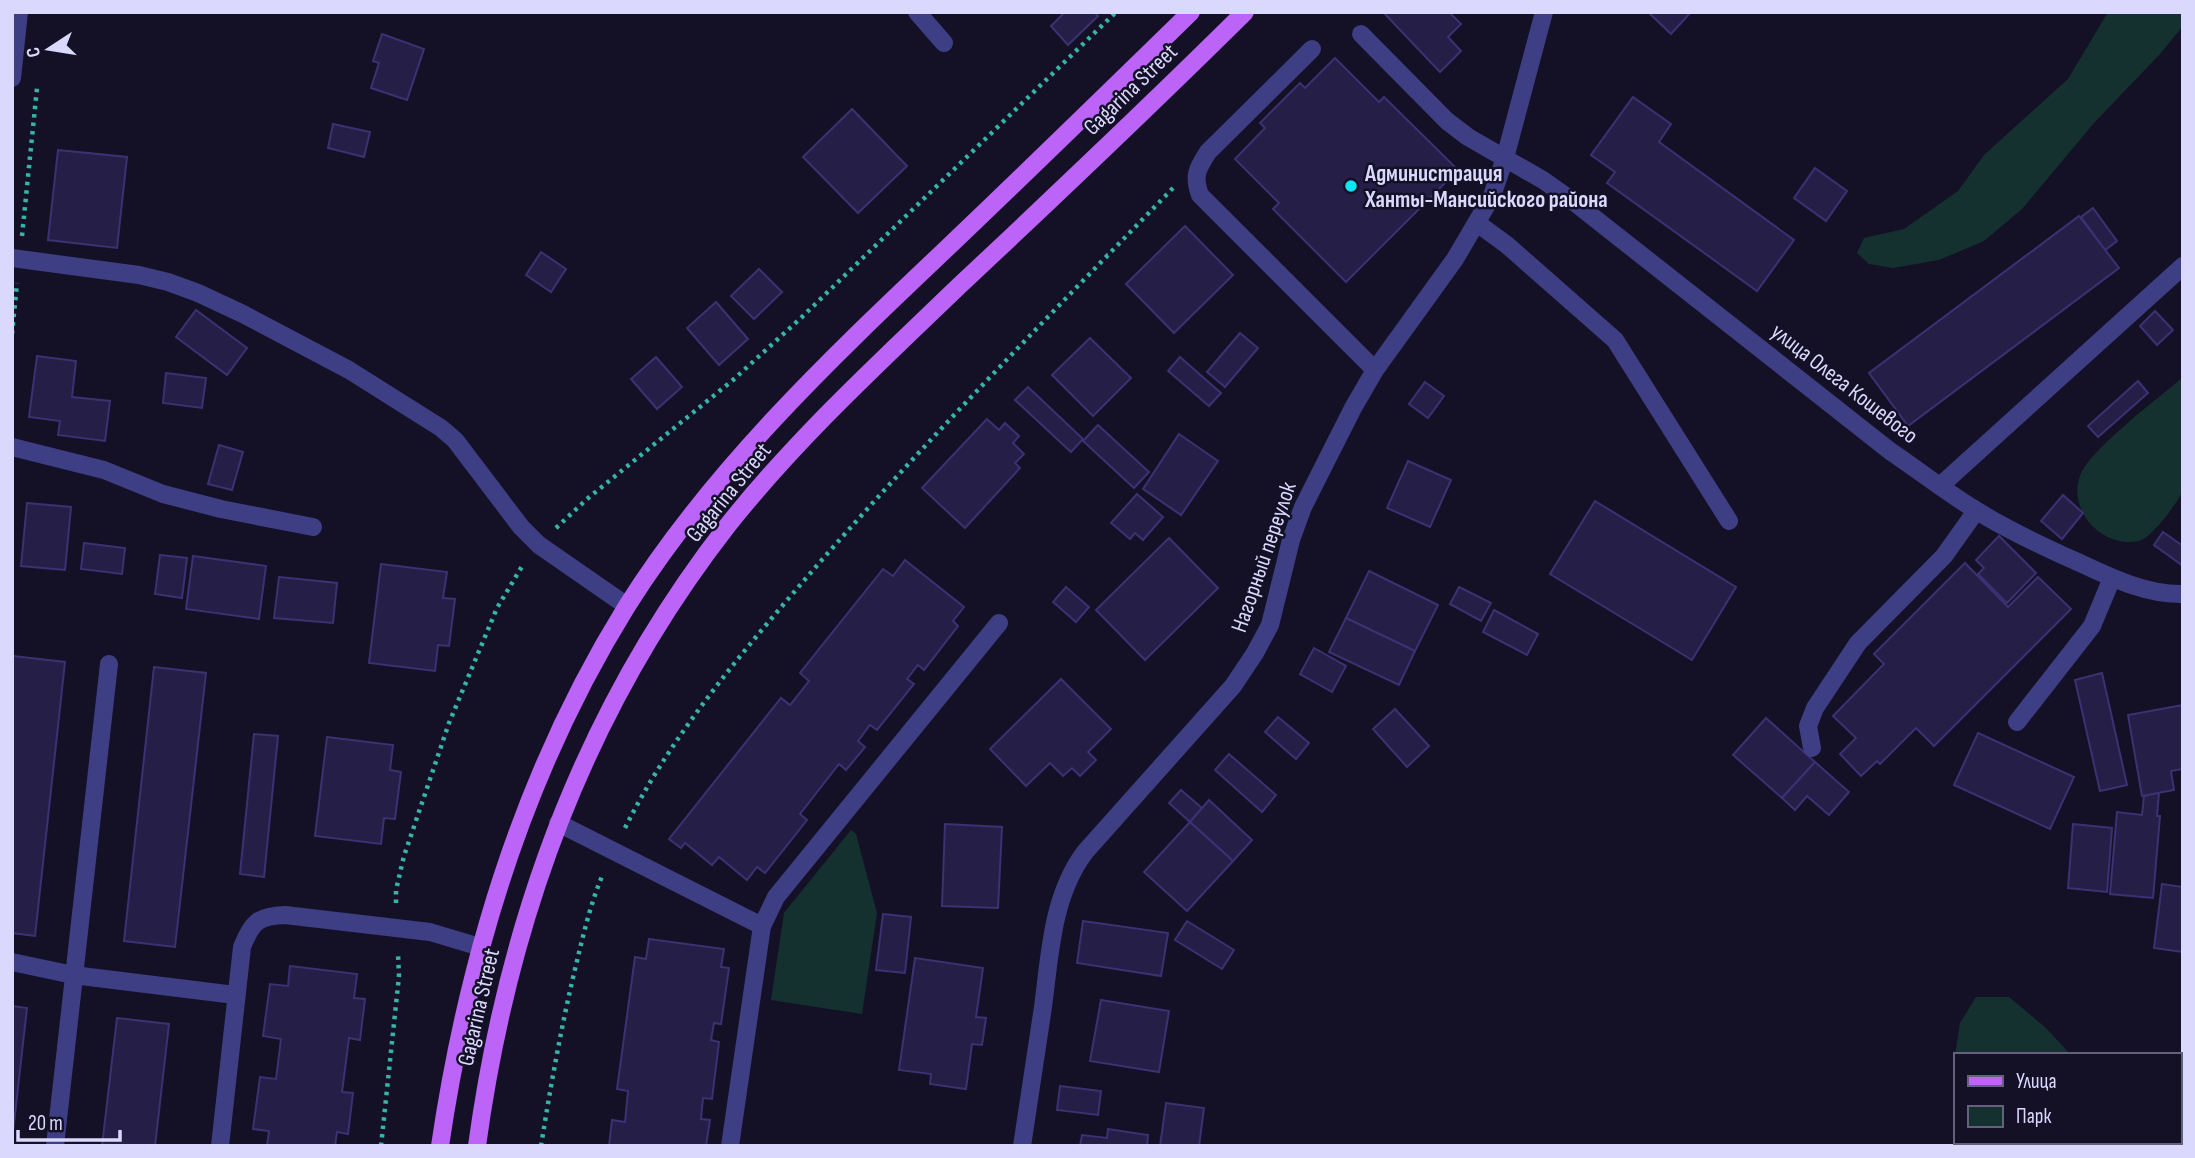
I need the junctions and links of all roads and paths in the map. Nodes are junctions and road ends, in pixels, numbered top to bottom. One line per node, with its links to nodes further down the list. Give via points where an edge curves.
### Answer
1 (19, 12): 9 (street)
2 (917, 12): 7 (street)
3 (1191, 12): 25 (main road, Gagarina Street, via 750,443)
4 (1245, 12): 30 (main road, Gagarina Street, via 863,378 728,525 653,633 583,763)
5 (1544, 12): 12 (street, Нагорный переулок)
6 (1361, 34): 12 (street, улица Олега Кошевого, via 1447,121)
7 (944, 43)
8 (1312, 49): 11 (street)
9 (12, 78)
10 (38, 81): 14 (path)
11 (1208, 152): 17 (street, via 1195,182 1200,195); 31 (path, via 947,422 760,631 683,731)
12 (1505, 158): 13 (street, Нагорный переулок); 19 (street, улица Олега Кошевого, via 1574,202)
13 (1477, 223): 17 (street, Нагорный переулок); 21 (street, via 1615,340)
14 (16, 258): 16 (path); 25 (street, via 168,282 243,314 349,370 448,434 539,545)
15 (2183, 266): 19 (street)
16 (12, 334)
17 (1375, 370): 43 (street, Нагорный переулок, via 1303,507 1270,625 1255,653 1233,686 1085,852 1066,883 1053,935)
18 (12, 447): 22 (street, via 104,470 174,497)
19 (1940, 486): 20 (street, улица Олега Кошевого)
20 (1976, 511): 23 (street, улица Олега Кошевого); 29 (street, via 1944,556 1858,643 1815,708 1808,726)
21 (1729, 521)
22 (313, 527)
23 (2112, 578): 24 (street, улица Олега Кошевого, via 2167,594); 28 (street, via 2092,626)
24 (2183, 594)
25 (628, 606): 33 (main road, Gagarina Street, via 552,746 503,872)
26 (999, 623): 32 (street, via 776,897)
27 (109, 664): 35 (street)
28 (2017, 722)
29 (1812, 748)
30 (558, 823): 31 (street); 40 (main road, Gagarina Street, via 534,888 496,1026)
31 (614, 850): 32 (street); 41 (path, via 597,887 574,972)
32 (762, 926): 42 (street)
33 (480, 947): 36 (street, via 430,932 270,916 257,920 248,930); 39 (main road, Gagarina Street)
34 (12, 962): 35 (street)
35 (73, 975): 36 (street); 37 (street)
36 (235, 995): 38 (street)
37 (55, 1146)
38 (220, 1146)
39 (440, 1146)
40 (477, 1146)
41 (541, 1146)
42 (730, 1146)
43 (1023, 1146)

